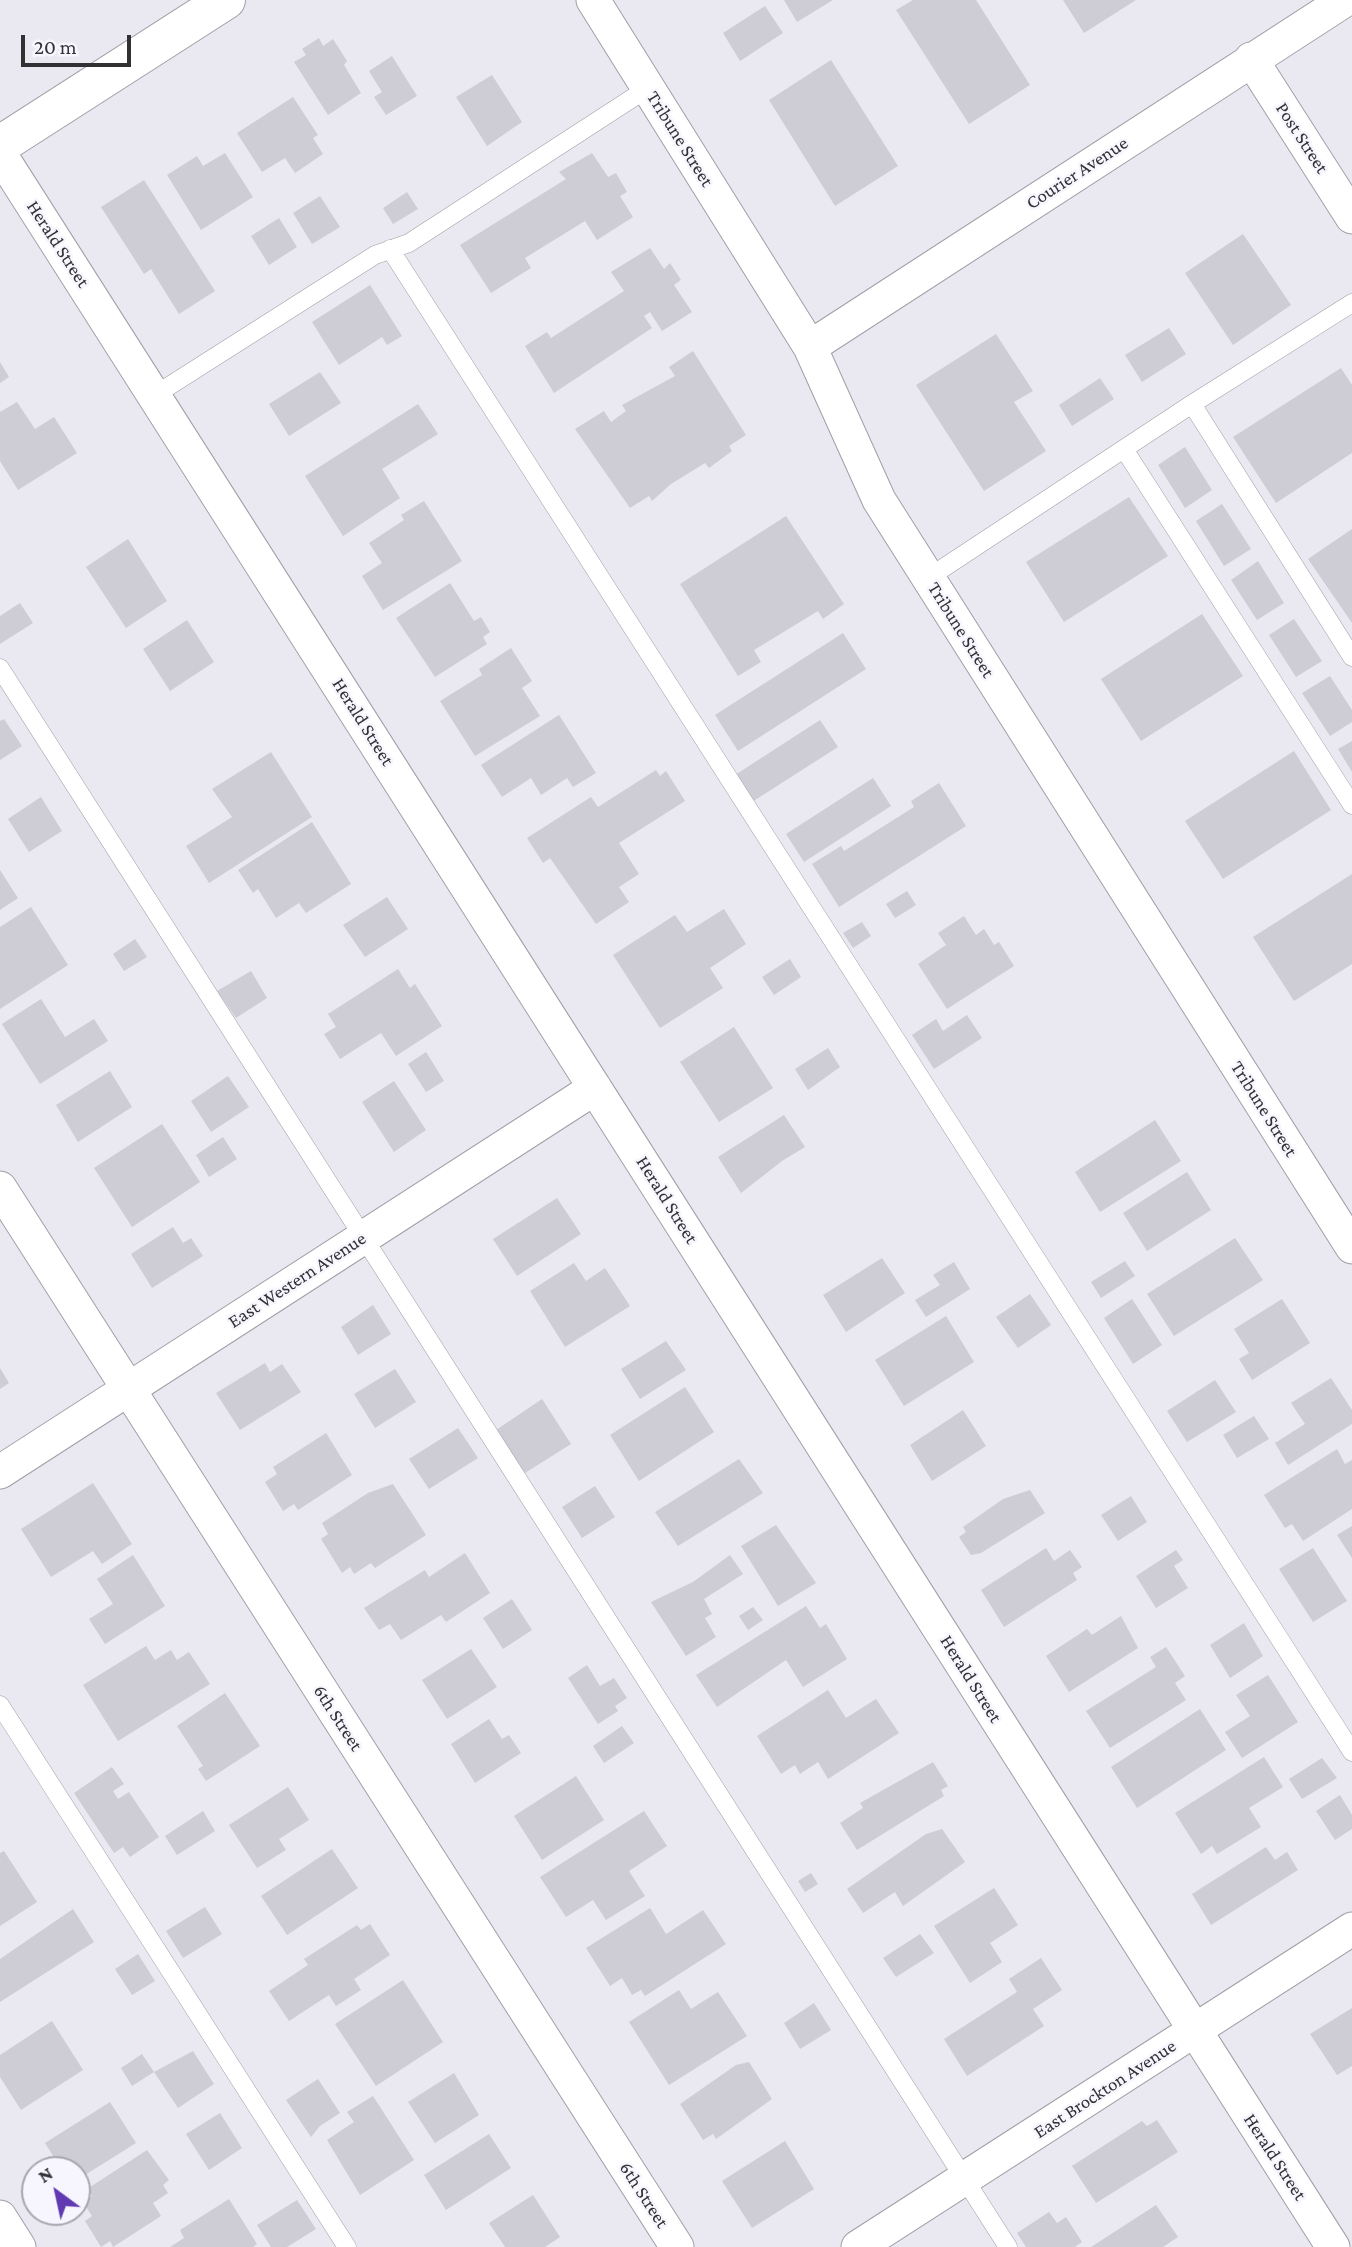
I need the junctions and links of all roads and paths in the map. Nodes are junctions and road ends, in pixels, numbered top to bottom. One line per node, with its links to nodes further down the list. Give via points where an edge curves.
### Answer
1 (226, 0): 6 (main road)
2 (593, 0): 5 (street, Tribune Street)
3 (1345, 0): 4 (street, Courier Avenue)
4 (1251, 59): 8 (street, Post Street); 11 (street, Courier Avenue)
5 (648, 88): 9 (lane, via 409,243); 11 (street, Tribune Street)
6 (0, 145)
7 (0, 154): 12 (street, Herald Street)
8 (1352, 217)
9 (390, 249): 12 (lane); 26 (lane)
10 (1352, 303): 13 (lane)
11 (810, 347): 15 (street, Tribune Street, via 879,500)
12 (155, 395): 19 (street, Herald Street)
13 (1192, 404): 14 (lane); 16 (lane)
14 (1124, 449): 15 (lane); 18 (lane)
15 (928, 578): 22 (street, Tribune Street)
16 (1352, 657)
17 (0, 668): 21 (lane)
18 (1352, 805)
19 (595, 1088): 21 (street, East Western Avenue); 28 (street, Herald Street)
20 (0, 1188): 23 (street, 6th Street)
21 (364, 1237): 23 (street, East Western Avenue); 29 (lane)
22 (1352, 1247)
23 (129, 1390): 24 (street, East Western Avenue); 33 (street, 6th Street)
24 (0, 1472)
25 (0, 1705): 32 (lane)
26 (1352, 1752)
27 (1352, 1929): 28 (street, East Brockton Avenue)
28 (1194, 2031): 29 (street, East Brockton Avenue); 36 (street, Herald Street)
29 (964, 2180): 34 (street, East Brockton Avenue); 35 (lane)
30 (0, 2217): 31 (street)
31 (19, 2247)
32 (347, 2247)
33 (677, 2247)
34 (858, 2247)
35 (1008, 2247)
36 (1334, 2247)

